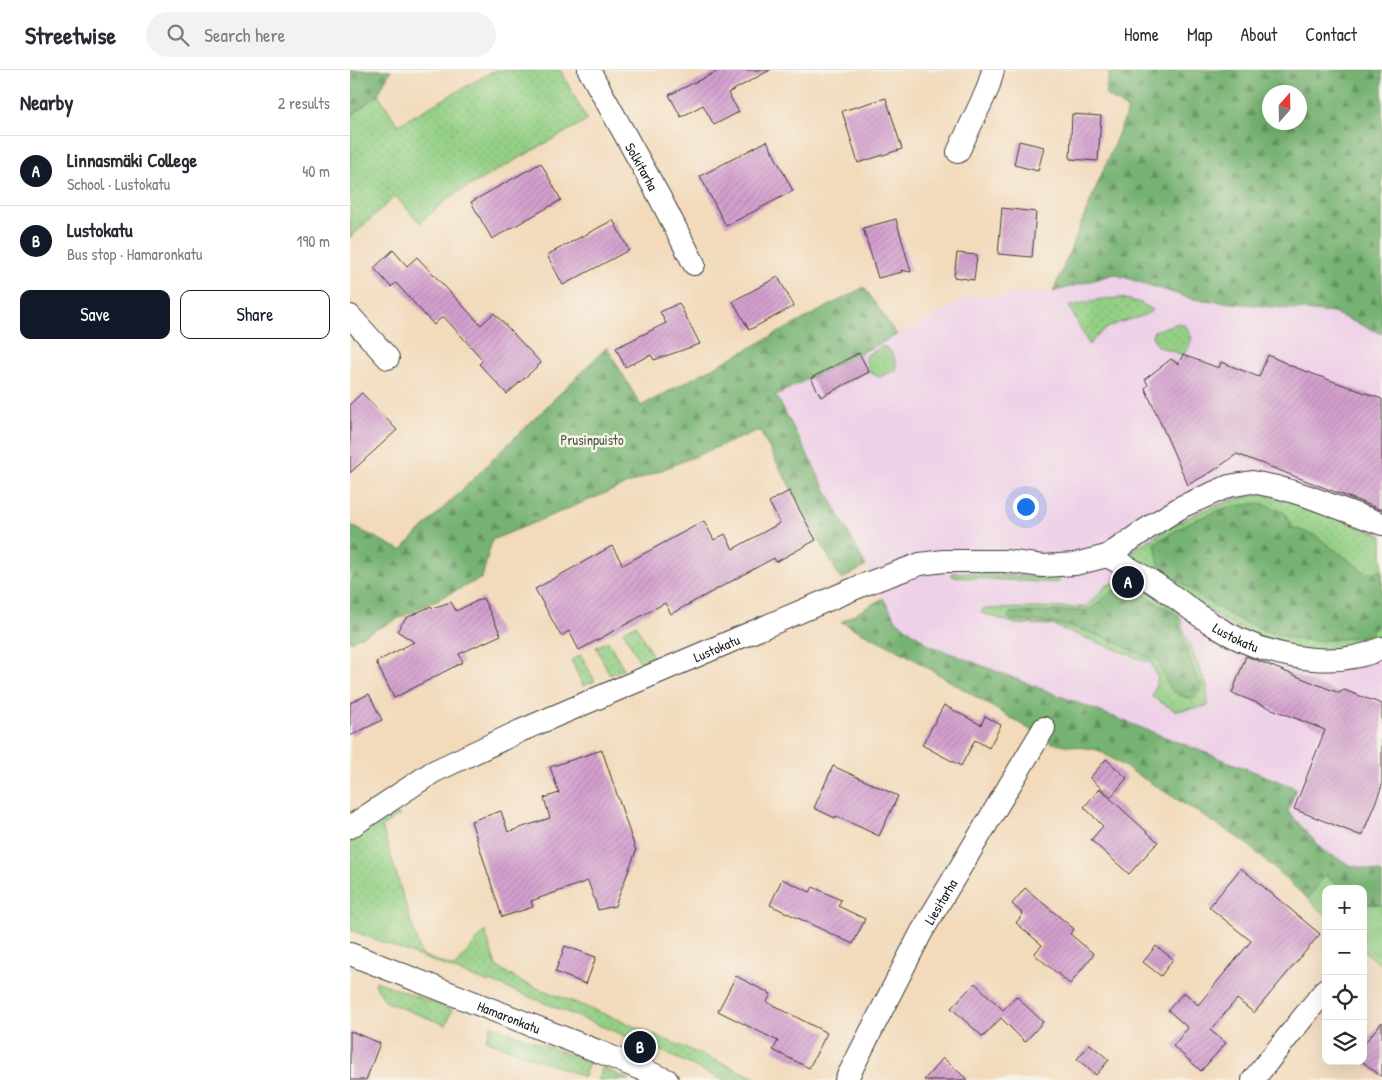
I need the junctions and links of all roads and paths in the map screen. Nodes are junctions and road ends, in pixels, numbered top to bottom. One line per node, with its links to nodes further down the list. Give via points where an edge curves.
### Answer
1 (589, 70): 4 (street, Solkitarha)
2 (993, 70): 3 (street)
3 (958, 152)
4 (694, 264)
5 (350, 316): 6 (street)
6 (388, 358)
7 (1382, 524): 8 (street, Lustokatu, via 1307,496 1252,482 1229,486 1183,506)
8 (1107, 556): 9 (street, Lustokatu, via 1158,586 1210,623 1262,648 1307,658 1337,660); 11 (street, Lustokatu, via 1075,564 976,560 920,564 863,585 520,731 433,772)
9 (1382, 648)
10 (1044, 728): 15 (street, Liesitarha, via 921,933)
11 (350, 827)
12 (350, 954): 14 (street, Hamaronkatu)
13 (1322, 994): 16 (street)
14 (667, 1080)
15 (846, 1080)
16 (1253, 1080)

